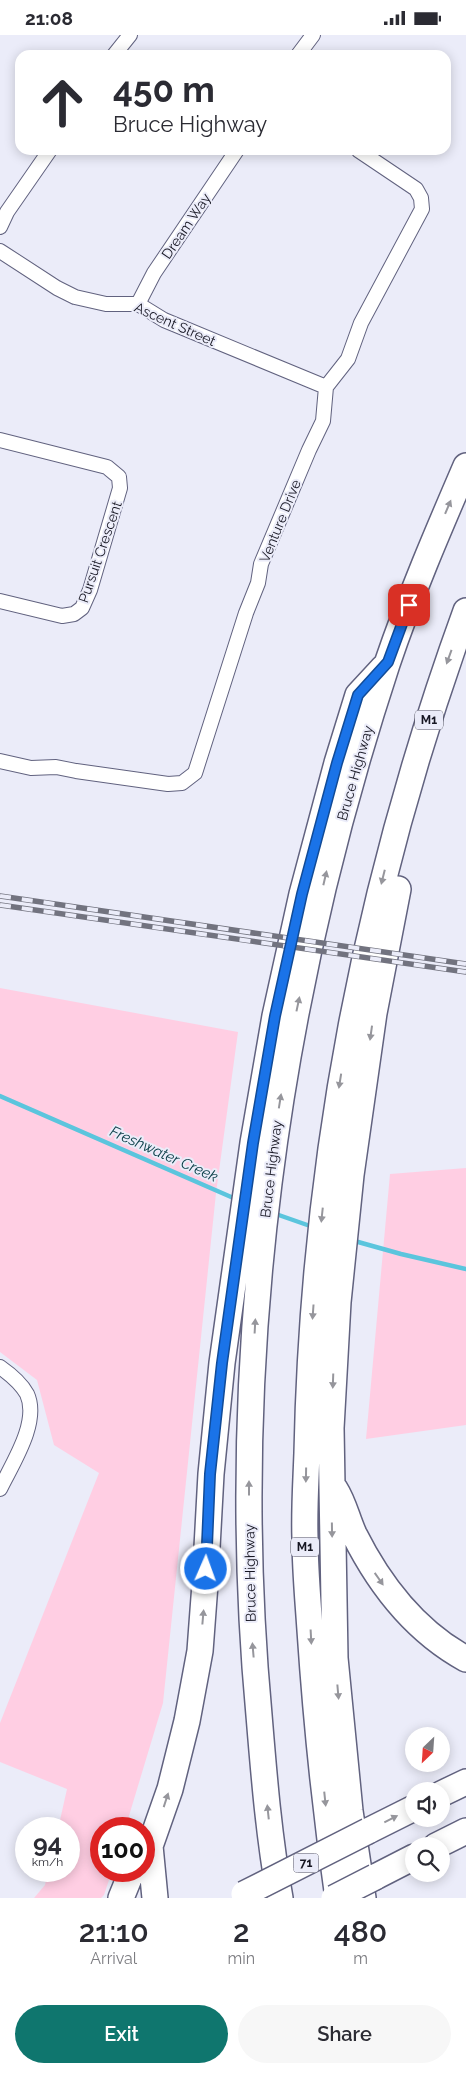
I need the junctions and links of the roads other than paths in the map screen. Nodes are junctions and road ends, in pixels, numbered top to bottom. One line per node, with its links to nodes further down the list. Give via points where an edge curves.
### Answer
1 (130, 35): 3 (street)
2 (313, 35): 4 (street)
3 (118, 50)
4 (302, 50)
5 (47, 155): 8 (street)
6 (234, 155): 10 (street, Dream Way, via 149,281)
7 (365, 155): 11 (street, via 416,189 422,209 361,323 348,359)
8 (0, 227)
9 (0, 251): 10 (street, Ascent Street, via 75,297 106,304)
10 (138, 305): 11 (street, Ascent Street, via 172,324)
11 (326, 387): 16 (street, Venture Drive, via 323,421 261,564 258,583 192,776 182,783 168,784 56,767 31,768)
12 (0, 440): 14 (street, Pursuit Crescent, via 112,469 120,488 88,597 78,611 62,616)
13 (466, 466): 18 (highway, Bruce Highway, one-way to 13, via 263,1146 340,823 388,662)
14 (0, 601)
15 (466, 611): 17 (highway, M1, one-way to 17)
16 (0, 761)
17 (396, 830): 20 (highway, one-way to 20, via 406,854 377,994 351,1175 333,1379); 38 (highway, M1, one-way to 38, via 343,1062 327,1167 307,1410 305,1539 317,1728)
18 (250, 1243): 26 (highway, one-way to 18, via 181,1747 200,1651 214,1434 222,1363); 36 (highway, Bruce Highway, one-way to 18, via 273,1861 253,1650 249,1551)
19 (0, 1367): 21 (street, via 19,1383 27,1395 30,1409 26,1435)
20 (331, 1481): 22 (highway, one-way to 22, via 344,1504 361,1549 379,1579 422,1628); 32 (highway, one-way to 32, via 335,1658 350,1811)
21 (0, 1489)
22 (466, 1659)
23 (466, 1782): 24 (highway)
24 (450, 1790)
25 (405, 1812): 33 (highway, 71, one-way to 25, bridge)
26 (155, 1829)
27 (466, 1831): 28 (highway)
28 (450, 1839)
29 (405, 1863): 32 (highway)
30 (128, 1882): 34 (highway)
31 (152, 1882): 35 (highway)
32 (369, 1888): 37 (highway, bridge)
33 (241, 1896)
34 (121, 1898)
35 (155, 1898)
36 (280, 1898)
37 (334, 1898)
38 (338, 1898)

